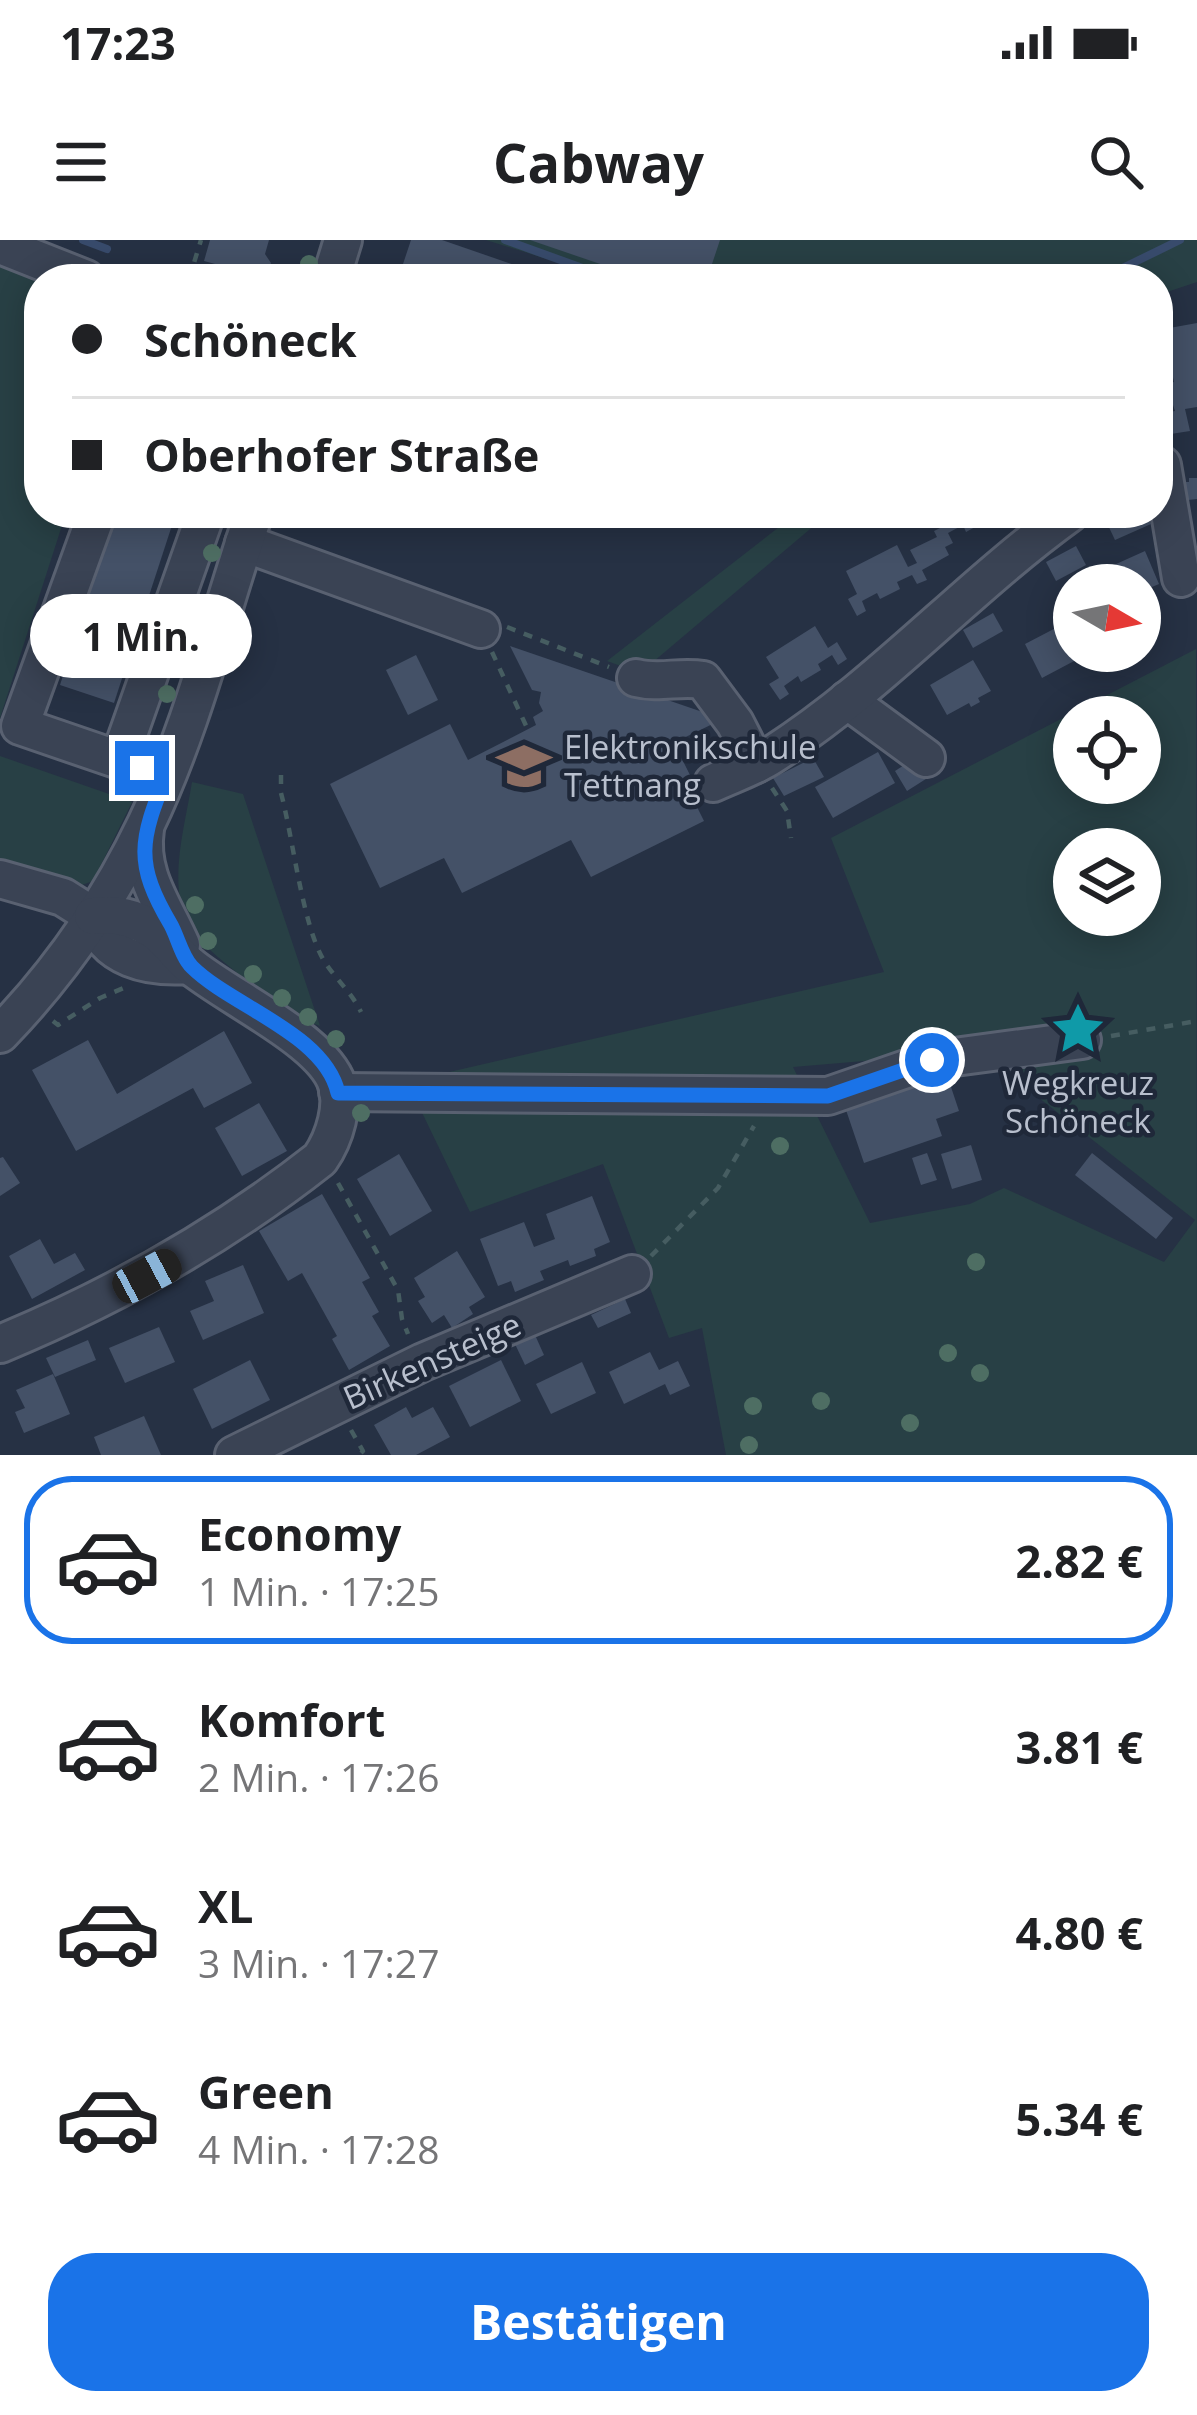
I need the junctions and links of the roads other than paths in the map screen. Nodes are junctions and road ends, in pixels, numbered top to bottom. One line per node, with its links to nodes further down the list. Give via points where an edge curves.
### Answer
1 (0, 245): 2 (street)
2 (48, 264)
3 (92, 528): 13 (street, via 20,726)
4 (201, 528): 13 (street)
5 (249, 528): 9 (street); 15 (street)
6 (1051, 528): 11 (street)
7 (1173, 528): 8 (street)
8 (1180, 578)
9 (481, 628)
10 (636, 677): 14 (street, via 703,680)
11 (847, 700): 12 (street); 14 (street)
12 (926, 758)
13 (118, 760): 15 (street)
14 (755, 764): 16 (street)
15 (166, 776): 17 (street)
16 (713, 783)
17 (146, 824): 19 (street); 20 (street, via 147,873)
18 (0, 879): 19 (street, via 63,897)
19 (93, 916): 20 (street, via 123,916 155,931); 21 (street)
20 (189, 965): 23 (street, via 310,1050)
21 (0, 1034)
22 (1082, 1040): 23 (street, via 932,1060 828,1096)
23 (338, 1093): 25 (street, via 330,1144 285,1186 176,1261)
24 (632, 1274): 26 (street, Birkensteige, via 422,1362)
25 (0, 1344)
26 (234, 1455)

